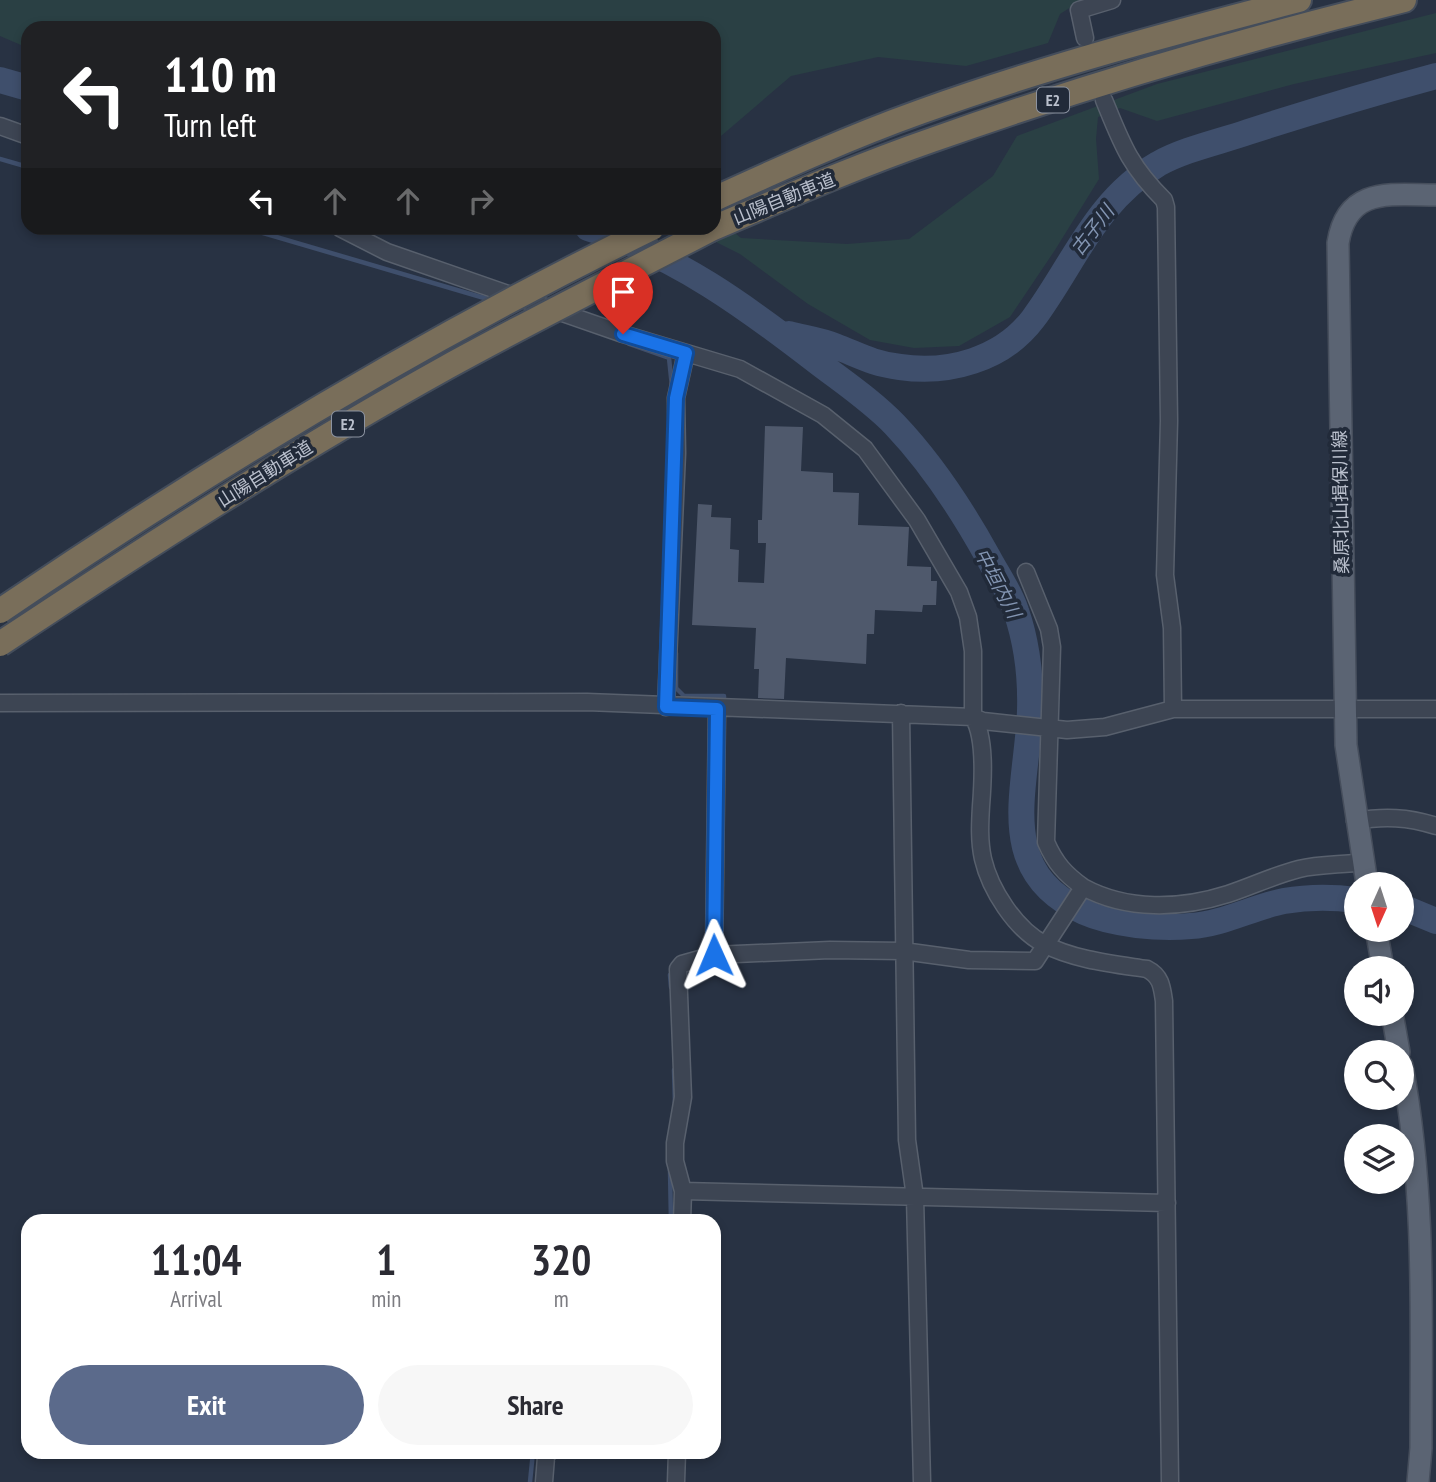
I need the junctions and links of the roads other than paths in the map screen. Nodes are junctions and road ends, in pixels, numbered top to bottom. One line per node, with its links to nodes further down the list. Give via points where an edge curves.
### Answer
1 (1112, 0): 4 (street, via 1079,10)
2 (1299, 0): 8 (highway, 山陽自動車道 / E2, via 1053,68 920,112)
3 (1404, 0): 10 (highway, 山陽自動車道 / E2, via 1068,94 931,140)
4 (1085, 38)
5 (1104, 100): 21 (street, via 1122,148 1166,207 1166,575)
6 (0, 126): 7 (street)
7 (21, 134)
8 (721, 195)
9 (1436, 195): 22 (main road, 桑原北山揖保川線, via 1394,195 1358,202 1340,228)
10 (721, 225)
11 (354, 235): 14 (street, via 387,252)
12 (638, 235): 16 (highway, 山陽自動車道 / E2, bridge, via 541,282 312,411 171,497)
13 (700, 235): 17 (highway, 山陽自動車道 / E2, bridge, via 328,435)
14 (686, 353): 19 (street, via 676,398); 25 (street, via 740,369 771,385 823,415 864,449 917,520 959,592 968,617)
15 (1026, 572): 26 (street, via 1049,629 1053,672)
16 (0, 611)
17 (0, 644)
18 (0, 703): 19 (street, via 587,702)
19 (666, 707): 20 (street)
20 (717, 709): 24 (street); 33 (street)
21 (1173, 709): 22 (street); 26 (street, via 1105,727)
22 (1344, 709): 23 (street); 27 (main road, 桑原北山揖保川線)
23 (1436, 709)
24 (901, 713): 25 (street); 32 (street)
25 (978, 719): 26 (street); 31 (street, via 984,762 982,857 1009,910 1026,931)
26 (1047, 728): 30 (street, via 1046,842 1053,859)
27 (1355, 821): 28 (street, via 1381,817); 29 (main road, 桑原北山揖保川線)
28 (1436, 826)
29 (1365, 872): 30 (street, via 1301,869 1227,894 1171,905 1124,903)
30 (1082, 890): 31 (street)
31 (1046, 940): 32 (street, via 1035,961 969,960); 37 (street, via 1091,960 1147,969 1161,982)
32 (903, 951): 33 (street); 36 (street, via 907,1140)
33 (714, 955): 35 (street, via 678,969 683,1097 675,1161)
34 (1409, 1110): 45 (main road, via 1421,1230)
35 (683, 1191): 36 (street); 38 (street)
36 (915, 1197): 37 (street); 43 (street)
37 (1167, 1203): 44 (street)
38 (682, 1214)
39 (546, 1459): 41 (street)
40 (677, 1459): 42 (street)
41 (544, 1482)
42 (676, 1482)
43 (922, 1482)
44 (1170, 1482)
45 (1418, 1482)

